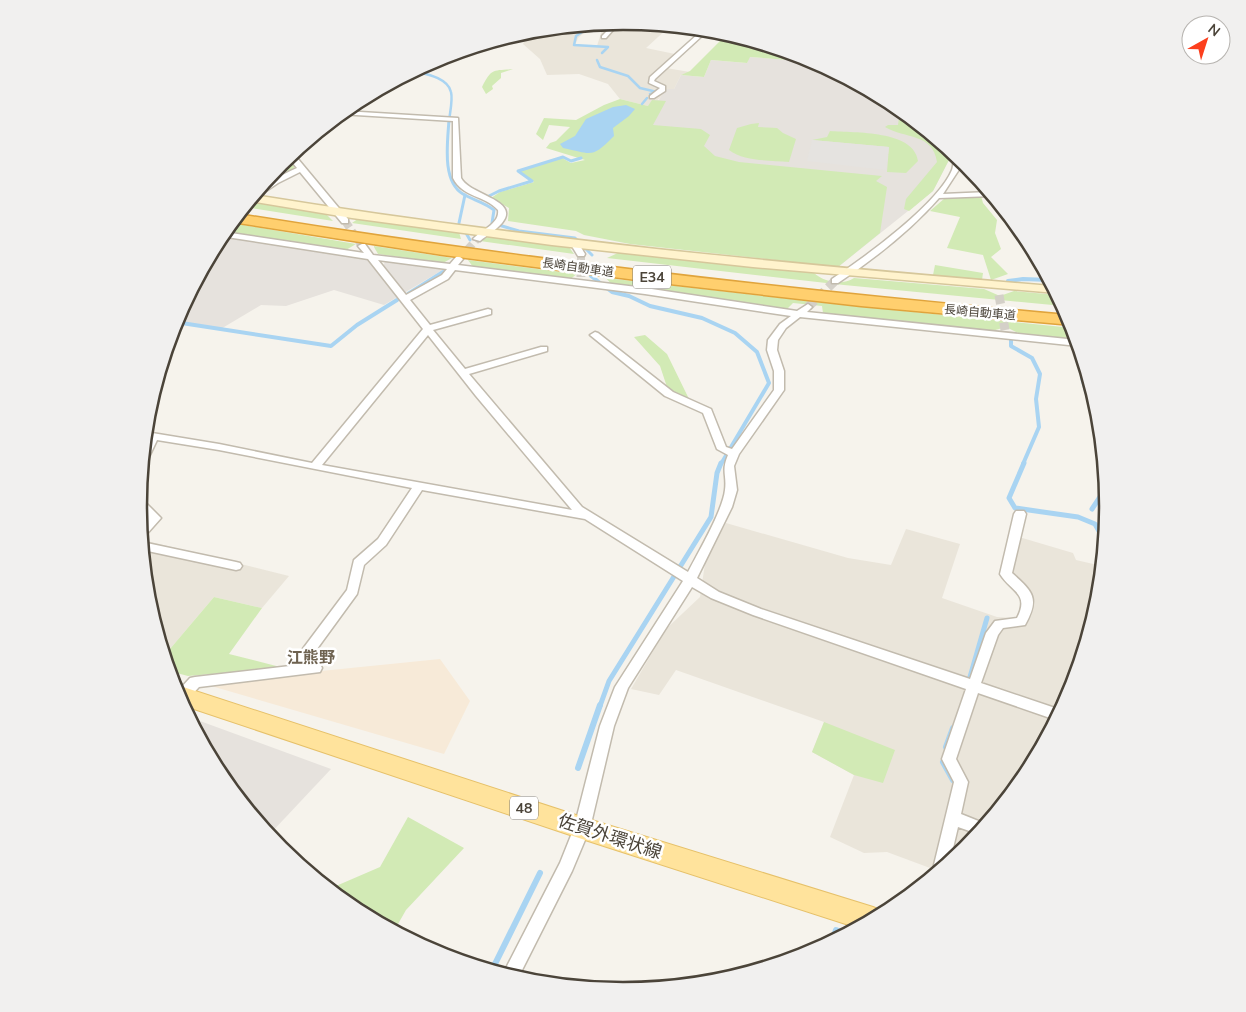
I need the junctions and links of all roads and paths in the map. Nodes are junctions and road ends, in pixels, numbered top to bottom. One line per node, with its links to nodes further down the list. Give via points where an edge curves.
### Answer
1 (611, 30): 3 (street)
2 (698, 36): 4 (street, via 652,78 652,82 664,87)
3 (604, 37)
4 (652, 97)
5 (354, 114): 17 (street, via 456,119 457,178 461,186 496,202 503,212 499,222)
6 (295, 161): 8 (street)
7 (958, 167): 11 (street)
8 (301, 170): 9 (street); 14 (street)
9 (275, 181)
10 (983, 194): 11 (street)
11 (939, 196): 24 (street)
12 (259, 199): 14 (street)
13 (249, 211): 29 (highway, 長崎自動車道 / E34, via 624,265)
14 (336, 211): 16 (street); 17 (street)
15 (243, 219): 32 (highway, 長崎自動車道 / E34, via 619,273 814,296)
16 (345, 221)
17 (484, 233): 19 (street)
18 (232, 235): 22 (street)
19 (574, 243): 21 (street); 24 (street)
20 (362, 246): 22 (street)
21 (581, 254)
22 (371, 257): 23 (street); 27 (street)
23 (456, 263): 27 (street, via 445,276); 31 (street)
24 (848, 273): 25 (street); 26 (street, via 999,290)
25 (835, 280)
26 (1047, 290)
27 (406, 299): 33 (street)
28 (808, 307): 31 (street)
29 (1056, 309)
30 (488, 312): 33 (street)
31 (797, 314): 35 (street); 39 (street, via 773,340 779,390)
32 (1061, 319)
33 (429, 328): 37 (street); 40 (street)
34 (595, 335): 39 (street, via 669,394 707,411 722,449)
35 (1070, 342)
36 (544, 349): 37 (street)
37 (464, 373): 44 (street, via 566,499)
38 (152, 437): 40 (street)
39 (734, 454): 48 (street, via 729,466 730,490 726,507)
40 (316, 467): 41 (street)
41 (419, 486): 44 (street); 50 (street, via 382,542 358,563 353,591)
42 (147, 511): 45 (street, via 155,518)
43 (1020, 514): 51 (street, via 1006,574 1026,593 1028,608 1022,622 998,624 992,632)
44 (587, 516): 48 (street)
45 (148, 526)
46 (149, 547): 47 (street)
47 (236, 566)
48 (687, 578): 51 (street, via 715,595 757,612); 57 (street, via 622,687 607,726)
49 (315, 668): 50 (street)
50 (294, 670): 52 (street, via 195,682)
51 (974, 687): 54 (street); 55 (street, via 949,759 961,782)
52 (184, 691)
53 (187, 698): 57 (main road, 佐賀外環状線 / 48)
54 (1052, 713)
55 (953, 818): 56 (street); 58 (street)
56 (975, 826)
57 (582, 828): 59 (main road, 佐賀外環状線 / 48); 60 (street, via 567,866)
58 (945, 857)
59 (863, 917)
60 (514, 969)

